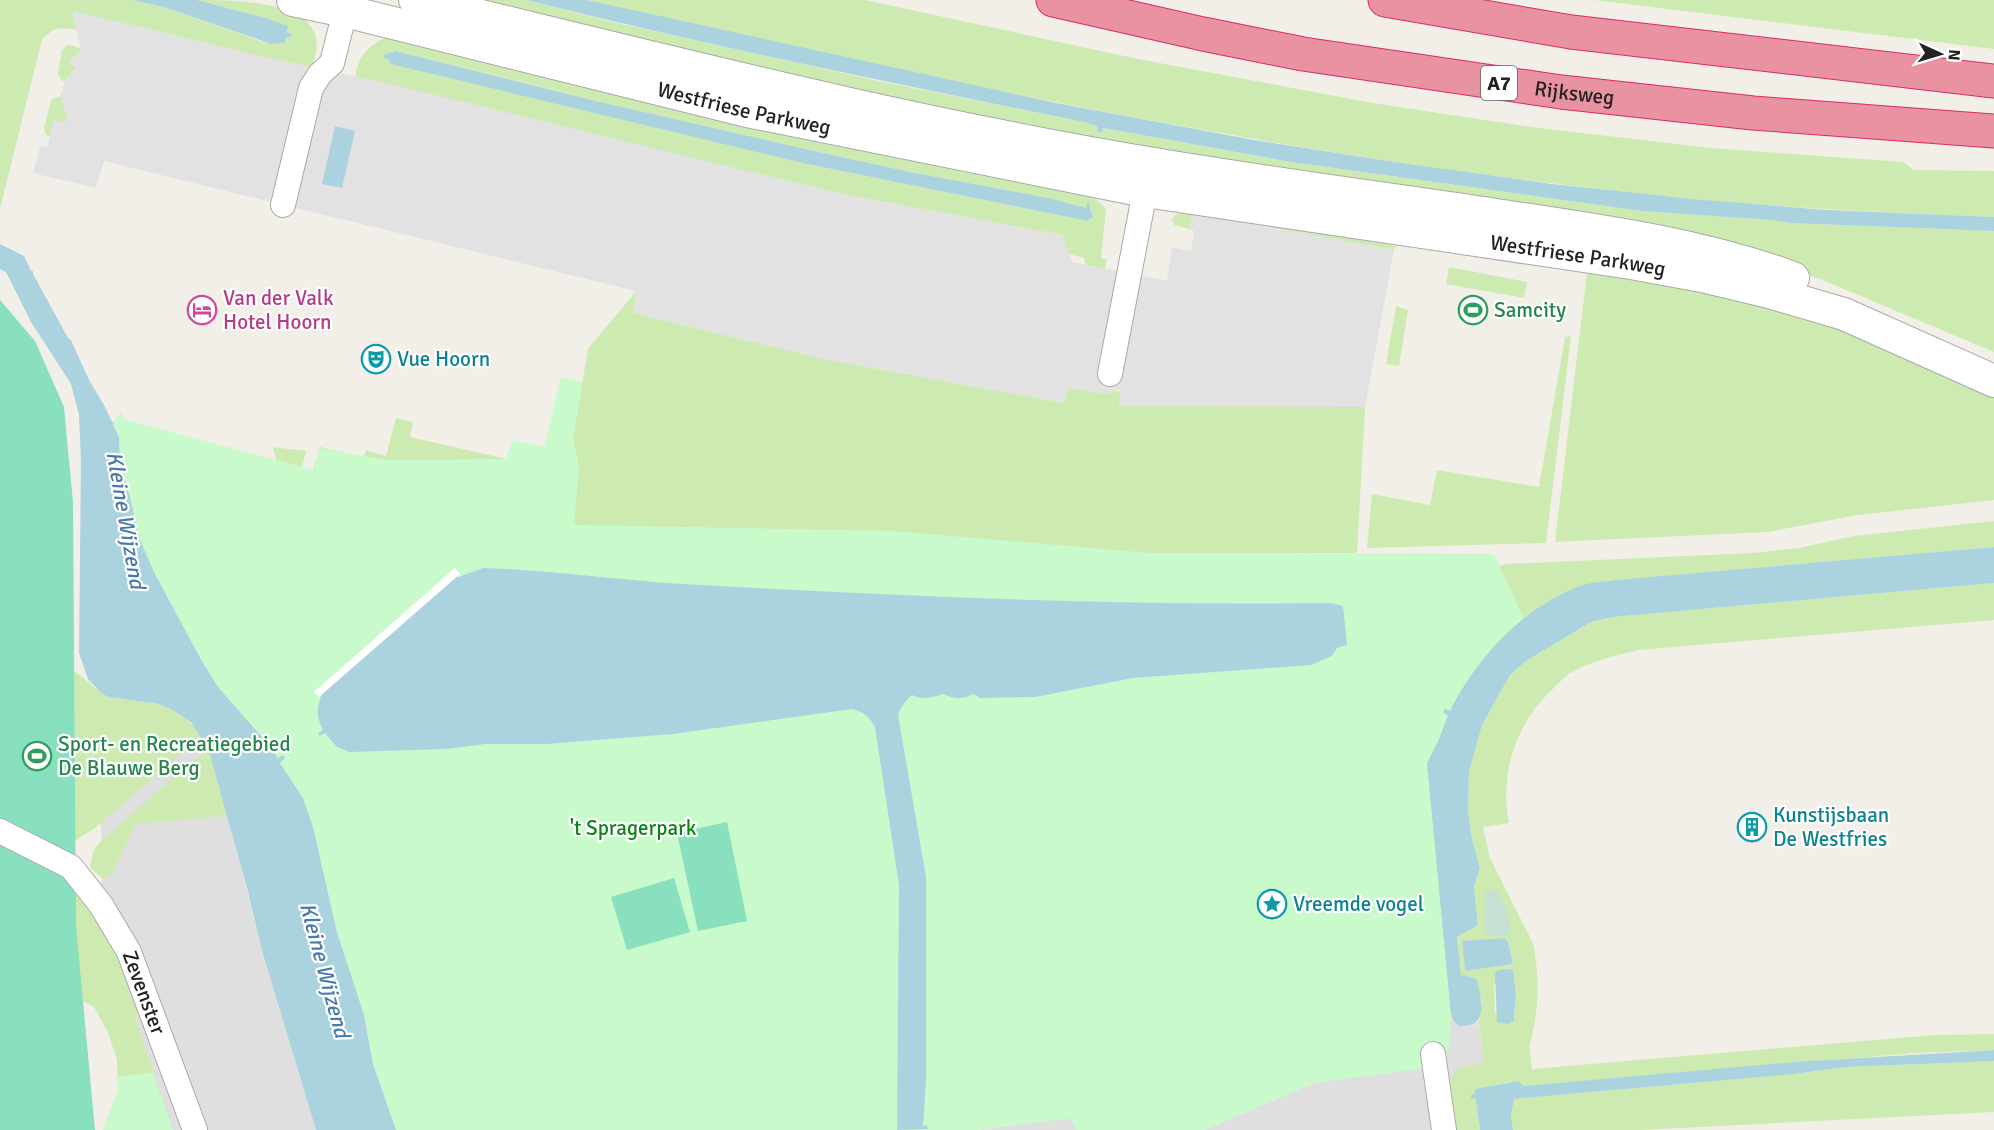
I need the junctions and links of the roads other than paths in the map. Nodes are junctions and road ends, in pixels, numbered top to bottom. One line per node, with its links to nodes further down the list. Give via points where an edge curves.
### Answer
1 (293, 0): 5 (street, Westfriese Parkweg)
2 (415, 0): 8 (street, Westfriese Parkweg, via 774,87 951,125)
3 (1053, 0): 7 (highway, Rijksweg / A7, via 1303,54 1561,92 1753,113)
4 (1386, 0): 6 (highway, via 1571,32)
5 (346, 6): 8 (street, Westfriese Parkweg, via 747,111); 9 (street, via 332,63 311,88)
6 (1994, 81)
7 (1994, 131)
8 (1148, 177): 10 (street, Westfriese Parkweg, via 1632,235 1776,272 1894,315); 11 (street); 12 (street, Westfriese Parkweg, via 1702,276 1769,292 1844,315)
9 (283, 205)
10 (1994, 359)
11 (1110, 374)
12 (1994, 381)
13 (0, 831): 15 (street, Zevenster, via 71,867 101,905 129,952)
14 (1433, 1054): 16 (street)
15 (195, 1130)
16 (1444, 1130)

